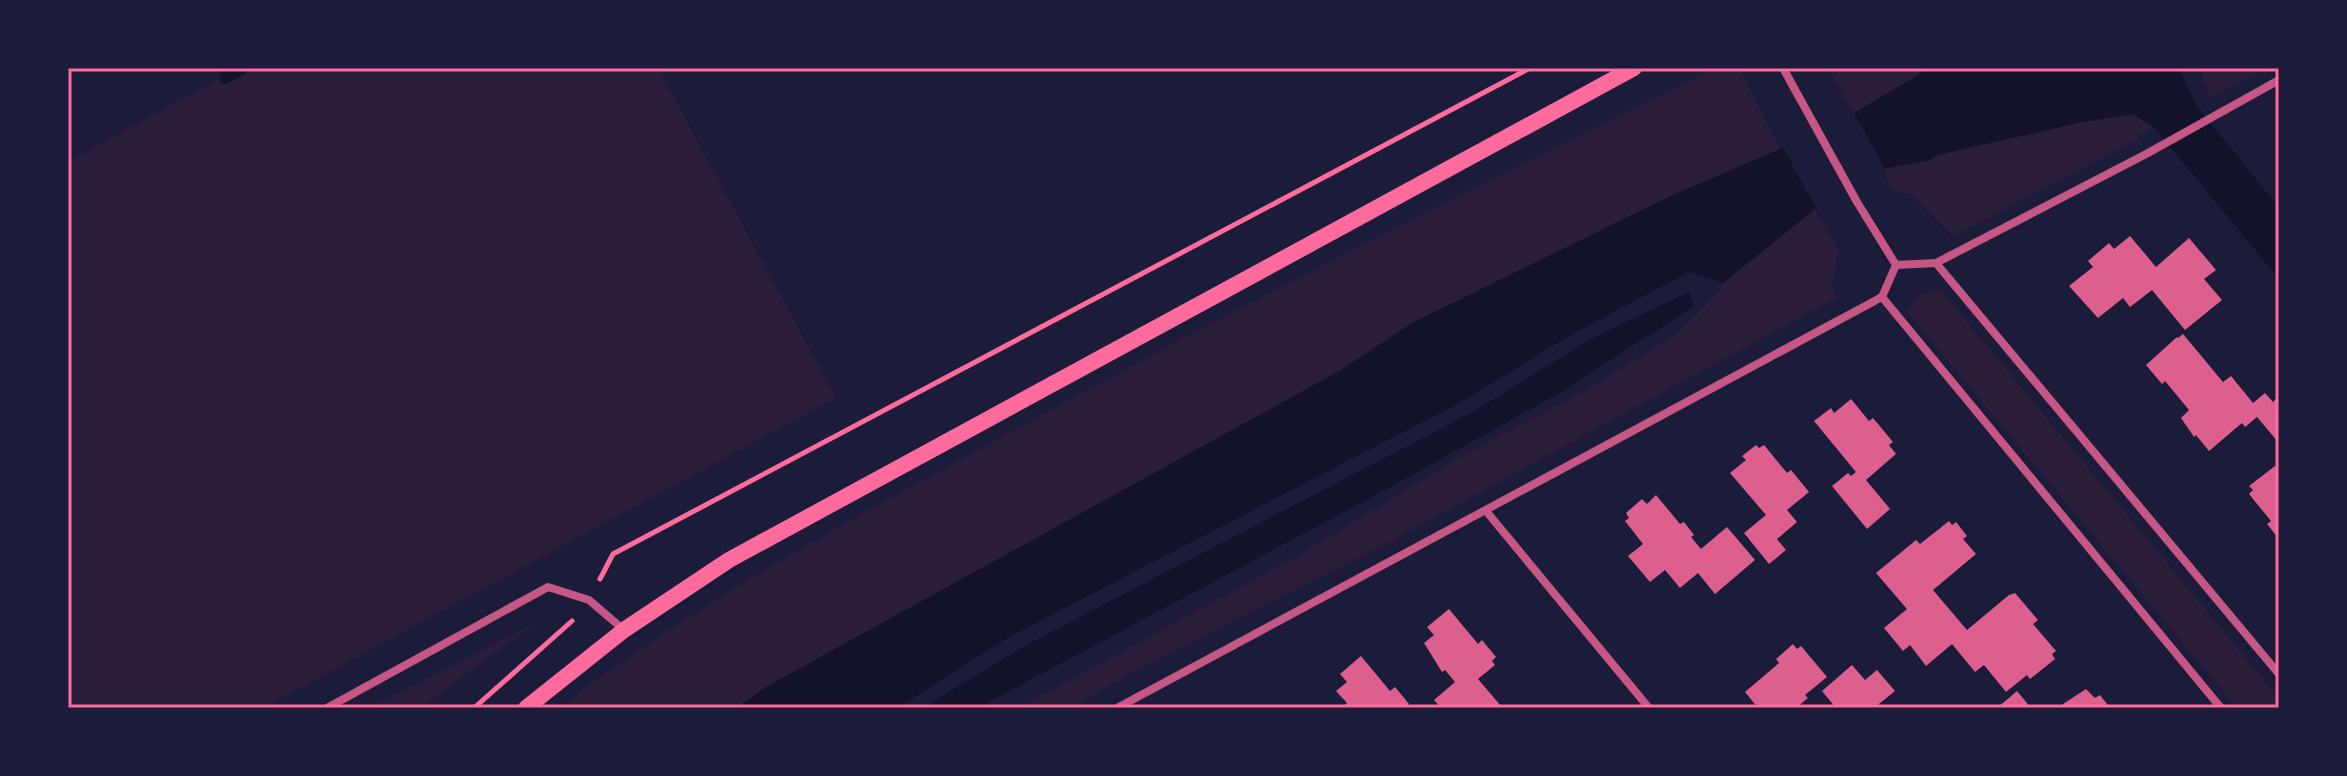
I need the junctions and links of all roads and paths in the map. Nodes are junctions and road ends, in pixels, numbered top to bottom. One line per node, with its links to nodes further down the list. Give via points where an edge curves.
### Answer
1 (1530, 68): 9 (path, via 613,554)
2 (1634, 68): 10 (main road, via 729,560)
3 (1783, 68): 6 (street)
4 (2279, 80): 5 (street)
5 (1936, 263): 6 (street); 11 (street)
6 (1896, 265): 7 (street)
7 (1882, 297): 8 (street); 17 (street)
8 (1486, 511): 15 (street); 16 (street)
9 (589, 600): 10 (street); 12 (street, via 548,587); 13 (path, via 572,622)
10 (624, 630): 14 (main road)
11 (2279, 674)
12 (327, 708)
13 (474, 708)
14 (526, 708)
15 (1117, 708)
16 (1649, 708)
17 (2221, 708)

